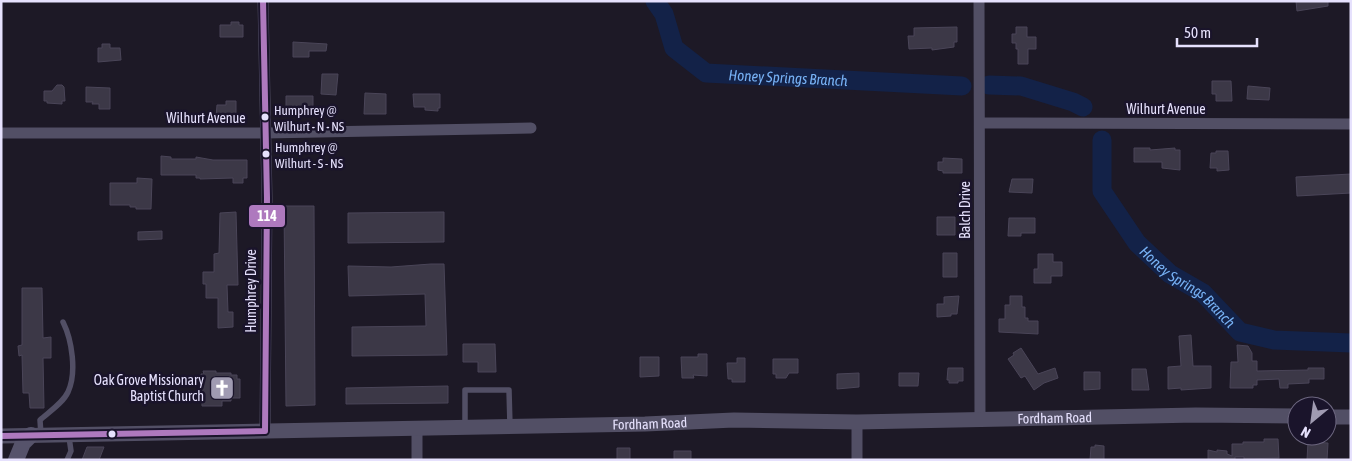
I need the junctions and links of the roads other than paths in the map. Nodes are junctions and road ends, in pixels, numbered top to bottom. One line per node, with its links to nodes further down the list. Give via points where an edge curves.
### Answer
1 (264, 1): 7 (street, Humphrey Drive)
2 (979, 1): 3 (street, Balch Drive)
3 (980, 123): 4 (street, Wilhurt Avenue); 12 (street, Balch Drive)
4 (1351, 124)
5 (531, 128): 7 (street, Wilhurt Avenue)
6 (1, 133): 7 (street, Wilhurt Avenue)
7 (265, 133): 17 (street, Humphrey Drive)
8 (63, 322): 18 (lane, via 71,342 72,378 63,400 40,420)
9 (1287, 416): 12 (street, Fordham Road)
10 (1337, 417): 11 (street)
11 (1351, 417)
12 (980, 419): 13 (street, Fordham Road)
13 (857, 422): 14 (street, Fordham Road, via 734,420); 24 (street)
14 (510, 426): 16 (street, Fordham Road); 16 (lane, via 509,390 465,390)
15 (417, 427): 16 (street, Fordham Road); 17 (street, Fordham Road); 23 (street)
16 (465, 427)
17 (265, 430): 19 (street, Fordham Road)
18 (36, 435): 19 (street, Fordham Road); 20 (street, Fordham Road); 21 (main road, via 23,443)
19 (68, 435): 22 (lane, via 71,451)
20 (1, 436)
21 (16, 460)
22 (67, 460)
23 (417, 460)
24 (857, 460)

